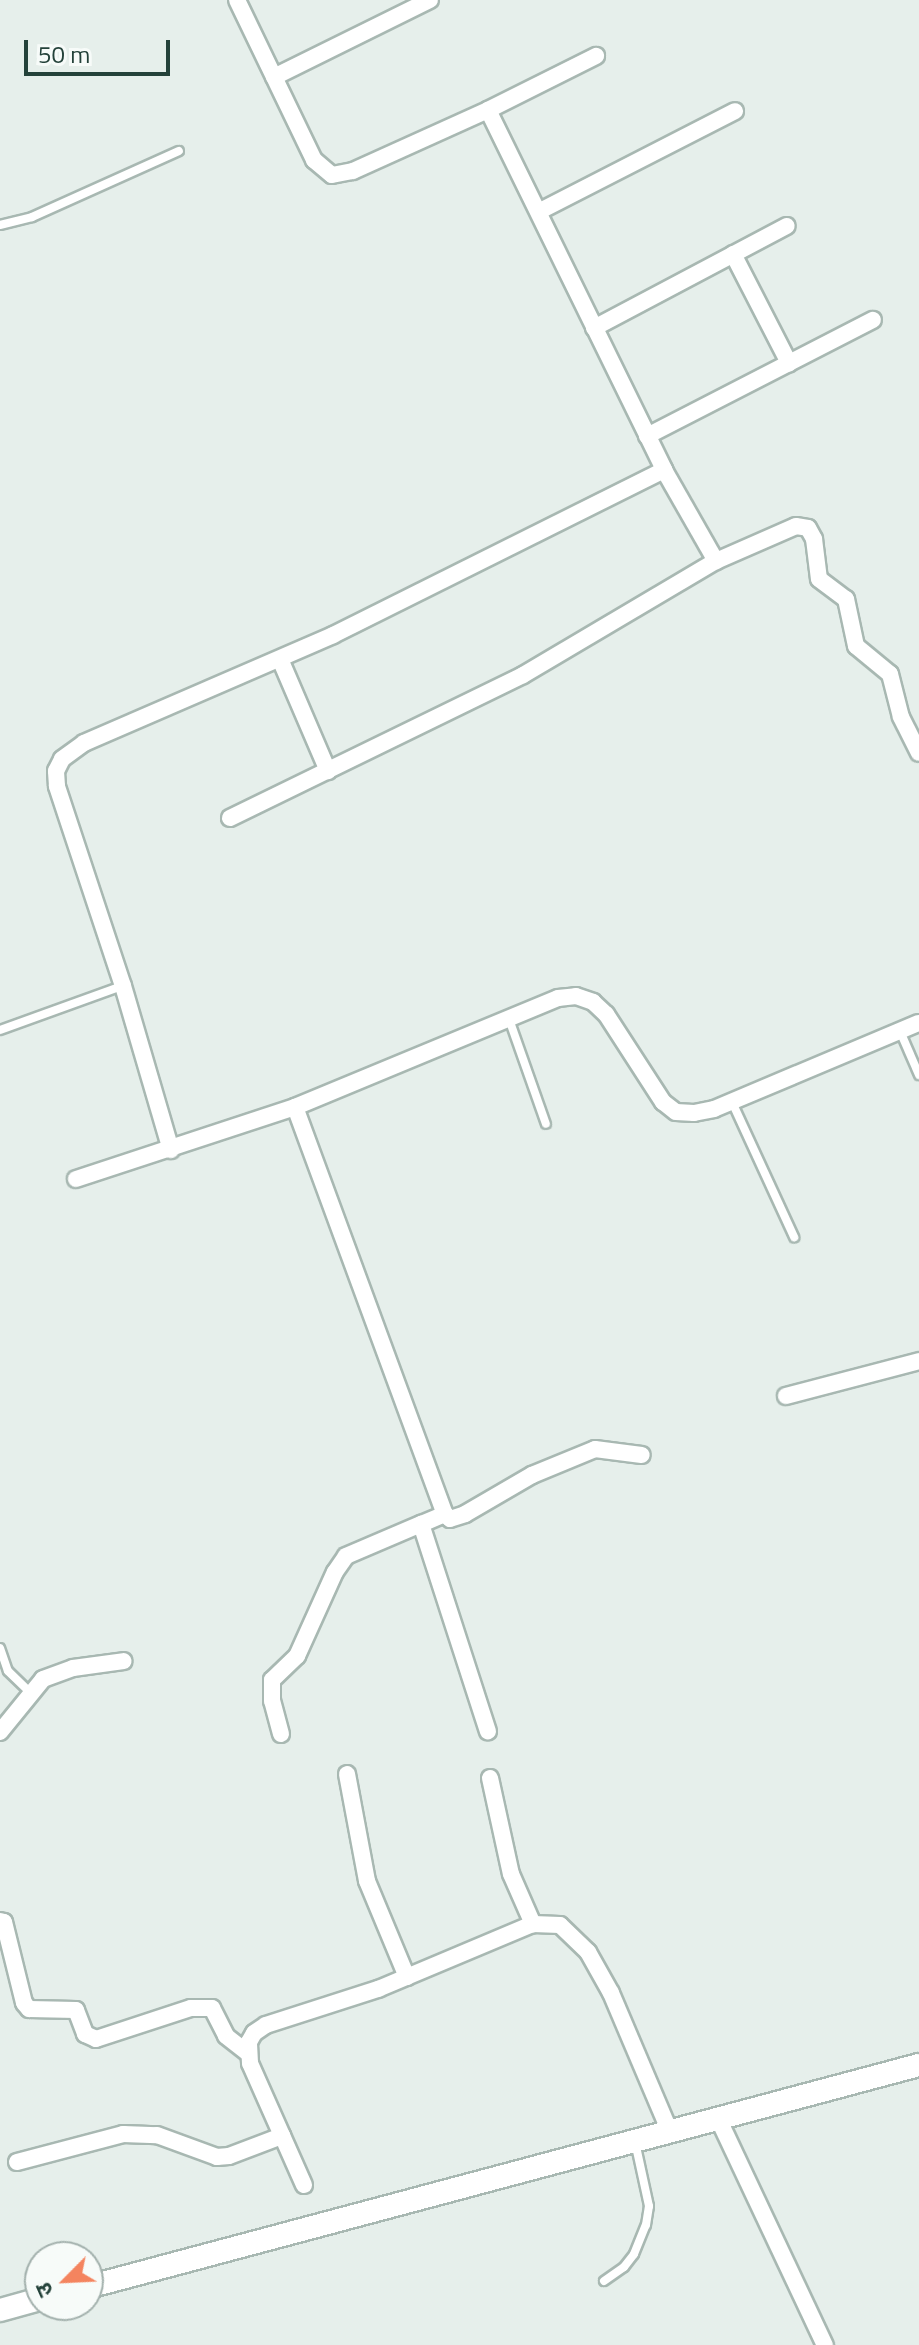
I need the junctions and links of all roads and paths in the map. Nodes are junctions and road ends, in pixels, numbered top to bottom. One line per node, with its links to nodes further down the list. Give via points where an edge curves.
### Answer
1 (237, 0): 4 (street)
2 (430, 0): 4 (street)
3 (596, 56): 5 (street)
4 (274, 77): 5 (street, via 314,160 332,175 353,171)
5 (488, 110): 8 (street)
6 (735, 111): 8 (street)
7 (179, 151): 9 (lane, via 32,217)
8 (540, 211): 13 (street)
9 (0, 225)
10 (787, 226): 11 (street)
11 (733, 254): 13 (street); 14 (street)
12 (873, 320): 14 (street)
13 (594, 328): 15 (street)
14 (789, 363): 15 (street)
15 (647, 436): 16 (street)
16 (664, 470): 17 (street); 18 (street)
17 (716, 561): 19 (street, via 784,529 808,528 819,579 846,599 856,646 890,674 901,717); 20 (street, via 523,675)
18 (280, 659): 20 (street); 22 (street, via 84,743 62,759 56,771)
19 (919, 753)
20 (328, 771): 21 (street)
21 (230, 818)
22 (123, 986): 25 (lane); 31 (street)
23 (509, 1019): 28 (street, via 558,998 576,996 593,1002 663,1102 676,1112 694,1113); 29 (street); 30 (lane)
24 (919, 1023): 26 (street)
25 (0, 1030)
26 (900, 1030): 27 (lane); 28 (street)
27 (919, 1075)
28 (732, 1101): 33 (lane)
29 (295, 1107): 31 (street); 37 (street)
30 (546, 1124)
31 (171, 1150): 32 (street)
32 (76, 1179)
33 (794, 1237)
34 (919, 1361): 35 (street)
35 (786, 1396)
36 (642, 1455): 37 (street, via 595,1449 532,1475 465,1514 450,1519)
37 (445, 1514): 38 (street)
38 (421, 1524): 42 (street); 44 (street, via 346,1556 335,1572 297,1656 272,1680)
39 (0, 1648): 41 (lane, via 8,1671)
40 (124, 1661): 41 (street, via 60,1672)
41 (30, 1692): 43 (street)
42 (488, 1731)
43 (0, 1732)
44 (281, 1734)
45 (347, 1774): 50 (street, via 367,1881)
46 (490, 1778): 49 (street, via 511,1874)
47 (0, 1902): 48 (street)
48 (2, 1921): 51 (street, via 29,2009 76,2010 85,2034 96,2039 191,2008 212,2008 226,2036)
49 (533, 1924): 50 (street); 54 (street, via 560,1925 588,1952)
50 (407, 1977): 51 (street, via 266,2025 254,2033)
51 (248, 2053): 55 (street)
52 (919, 2065): 53 (street)
53 (718, 2118): 54 (street); 63 (street)
54 (670, 2132): 56 (street)
55 (282, 2136): 57 (street, via 217,2157 157,2135 123,2134); 58 (street)
56 (635, 2141): 59 (lane, via 649,2206 646,2225 634,2254); 60 (street)
57 (17, 2162)
58 (304, 2185)
59 (604, 2281)
60 (104, 2283)
61 (24, 2303): 62 (street)
62 (0, 2310)
63 (825, 2345)

